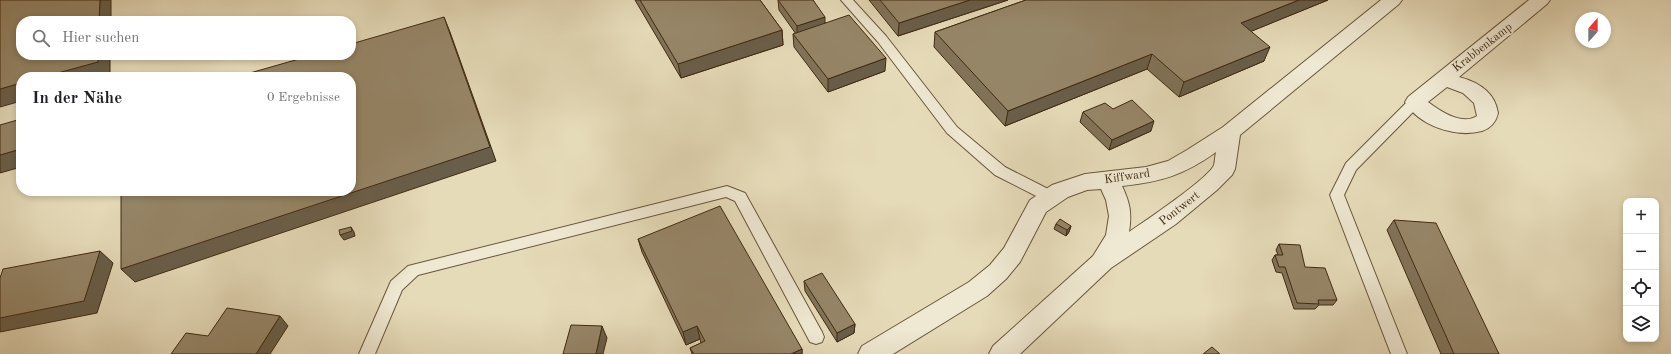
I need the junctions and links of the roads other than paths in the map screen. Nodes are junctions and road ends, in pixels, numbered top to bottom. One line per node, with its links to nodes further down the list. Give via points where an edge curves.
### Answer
1 (848, 0): 8 (lane, via 882,39 952,130 1000,171)
2 (1393, 0): 6 (street, Kiffward)
3 (1541, 0): 4 (street, Krabbenkamp)
4 (1442, 79): 5 (street, Krabbenkamp); 5 (street, Krabbenkamp, via 1464,86 1482,99 1488,115 1484,121 1468,126 1448,124)
5 (1415, 102): 14 (lane, via 1351,167 1337,195)
6 (1230, 132): 7 (street, Kiffward, via 1195,156 1175,166 1146,175); 9 (street, Pontwert, via 1224,169 1168,218)
7 (1108, 179): 8 (street, Kiffward, via 1085,182); 9 (street, Pontwert, via 1117,200 1120,216 1117,236)
8 (1051, 197): 12 (street, Kiffward, via 1038,206 1012,255 998,272 978,289)
9 (1101, 263): 13 (street, Pontwert)
10 (816, 337): 11 (lane, via 740,197 727,191 413,270 396,286)
11 (367, 354)
12 (871, 354)
13 (1002, 354)
14 (1399, 354)

